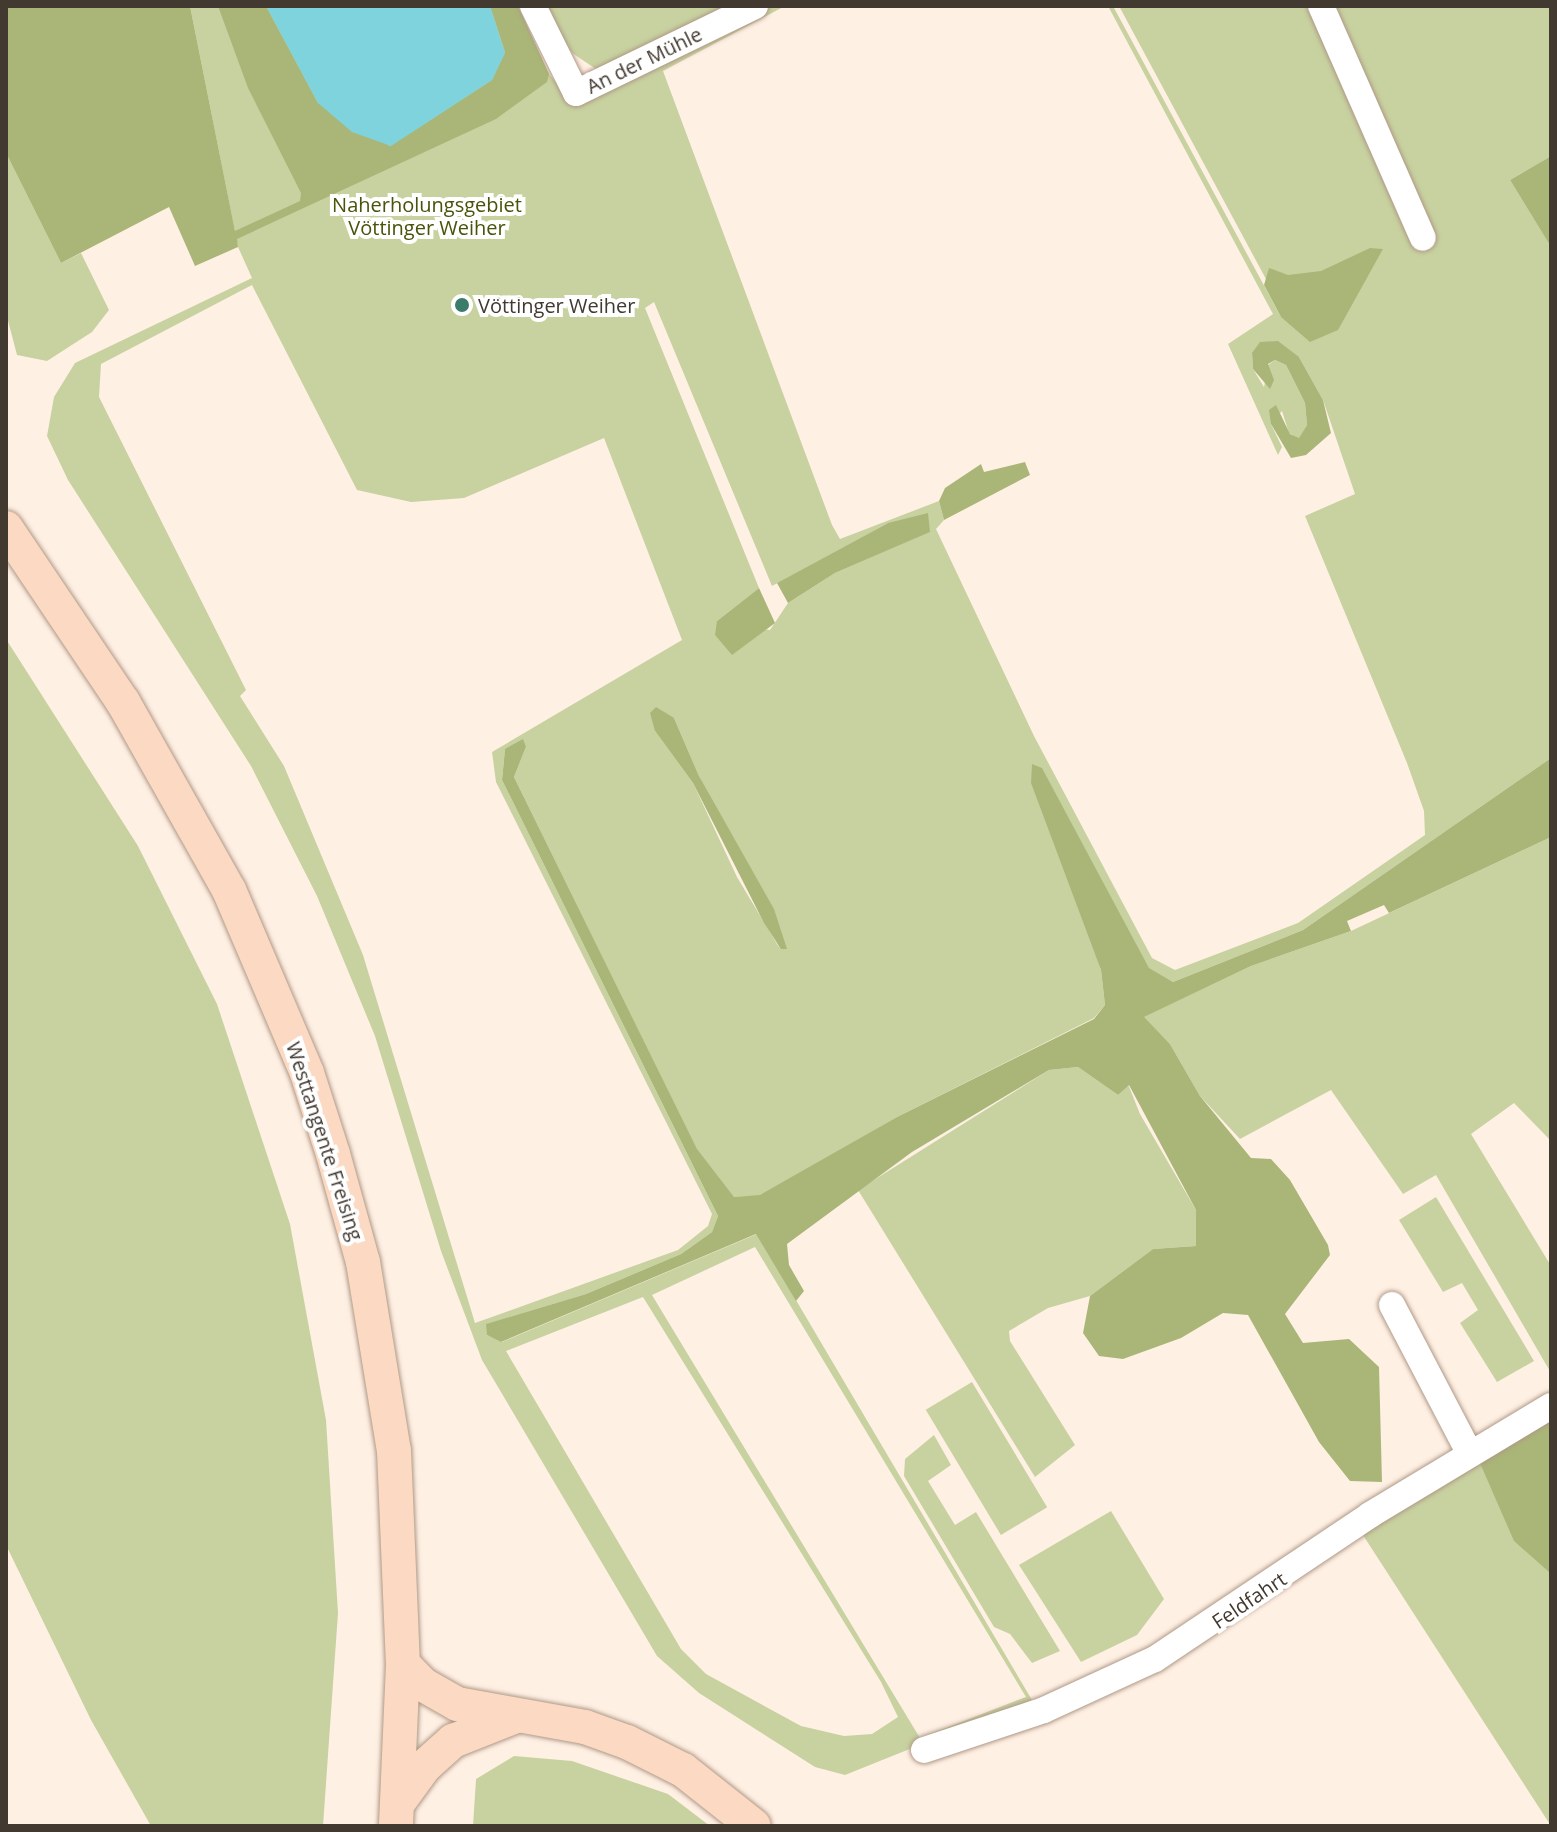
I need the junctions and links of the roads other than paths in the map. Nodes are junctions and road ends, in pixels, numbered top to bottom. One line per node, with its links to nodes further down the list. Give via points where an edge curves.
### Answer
1 (533, 6): 2 (street, An der Mühle, via 576,93)
2 (755, 6)
3 (1321, 6): 4 (street)
4 (1423, 238)
5 (6, 528): 9 (main road, Westtangente Freising, via 177,791 229,890 307,1073 363,1262 380,1352 400,1535)
6 (1392, 1305): 8 (street)
7 (1551, 1406): 8 (street, Feldfahrt)
8 (1469, 1452): 11 (street, Feldfahrt, via 1155,1659 1044,1710)
9 (403, 1664): 10 (main road, via 422,1684 457,1704); 12 (main road, Westtangente Freising)
10 (517, 1716): 12 (main road, via 453,1741 425,1766); 13 (main road, via 585,1727 627,1742 683,1770)
11 (924, 1750)
12 (397, 1815)
13 (754, 1826)

